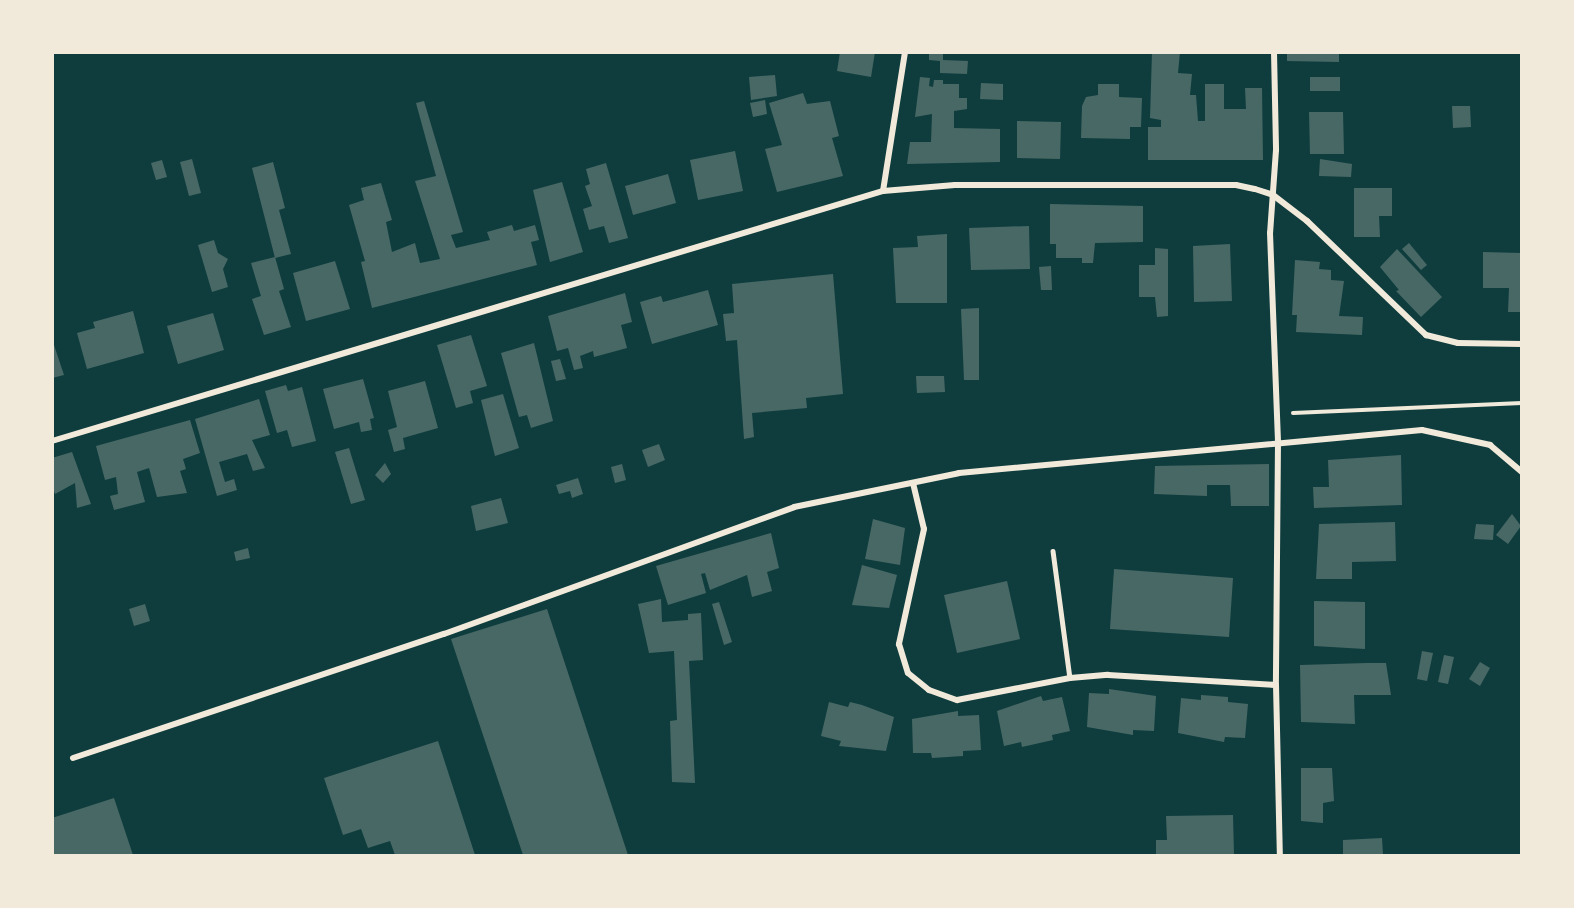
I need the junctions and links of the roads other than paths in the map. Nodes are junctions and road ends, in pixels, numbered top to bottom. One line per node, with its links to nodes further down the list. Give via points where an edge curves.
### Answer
1 (905, 52): 3 (street)
2 (1274, 52): 4 (street)
3 (883, 191): 4 (street, via 955,185 1236,185); 6 (street)
4 (1273, 195): 5 (street, via 1307,220 1425,335 1458,343); 7 (street, via 1270,233)
5 (1521, 344)
6 (52, 441)
7 (1278, 442): 8 (street, via 1422,430 1490,445); 9 (street, via 959,473); 12 (street)
8 (1521, 472)
9 (913, 483): 11 (street, via 924,529 899,644 908,673 929,690 957,700); 13 (street, via 794,507 444,634)
10 (1053, 551): 11 (lane)
11 (1070, 678): 12 (street, via 1108,675)
12 (1276, 685): 14 (street)
13 (73, 758)
14 (1280, 855)

